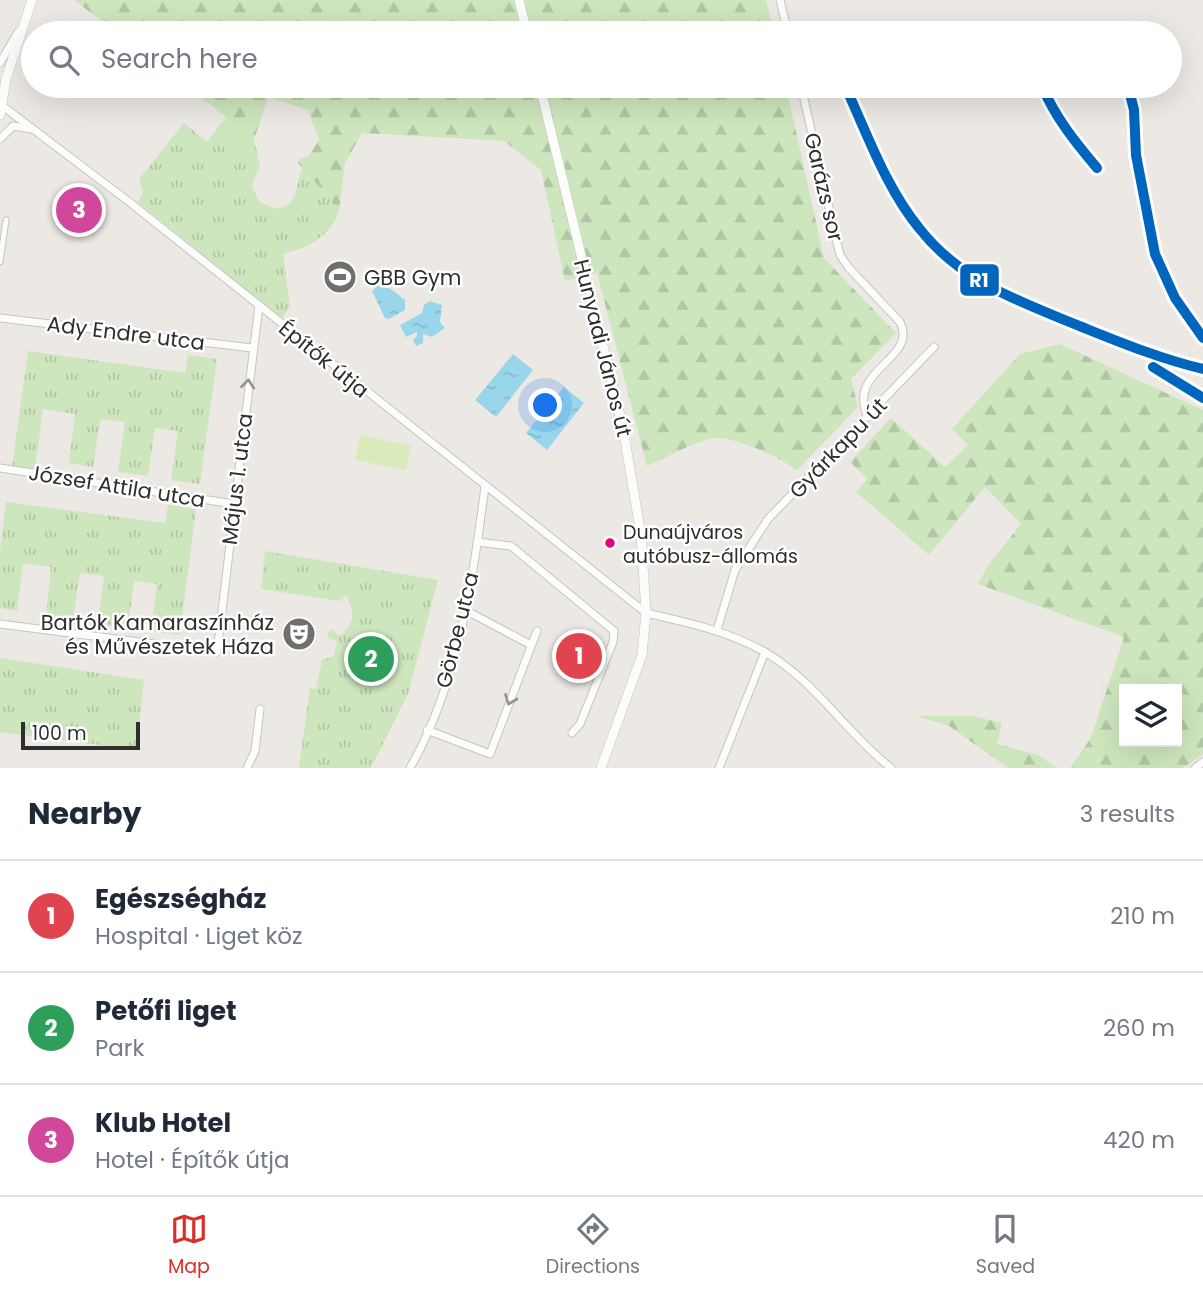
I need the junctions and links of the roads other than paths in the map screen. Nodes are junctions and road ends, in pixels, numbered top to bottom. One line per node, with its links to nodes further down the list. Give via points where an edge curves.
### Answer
1 (32, 0): 4 (street)
2 (519, 0): 7 (street)
3 (780, 0): 8 (street)
4 (27, 13): 5 (street); 6 (street)
5 (23, 21)
6 (24, 21)
7 (524, 21)
8 (785, 21)
9 (21, 24): 11 (street)
10 (21, 32): 14 (street)
11 (0, 63)
12 (543, 98): 30 (street, Hunyadi János út, via 631,463)
13 (804, 98): 24 (street, Garázs sor, via 840,255 905,333 901,345 865,385 863,405)
14 (1, 102): 15 (street); 16 (street, Építők útja)
15 (0, 115)
16 (40, 133): 17 (street, via 13,126); 20 (street, Építők útja)
17 (0, 139)
18 (6, 220): 19 (street)
19 (0, 262)
20 (259, 305): 23 (street, Május 1. utca); 26 (street, Építők útja)
21 (0, 318): 23 (street, Ady Endre utca)
22 (934, 347): 24 (street, Gyárkapu út)
23 (252, 348): 27 (street, Május 1. utca, one-way to 23)
24 (868, 417): 32 (street, Gyárkapu út, via 751,541 735,570)
25 (0, 468): 27 (street, József Attila utca)
26 (485, 487): 28 (street, Görbe utca); 30 (street, Építők útja)
27 (234, 504): 31 (street, Május 1. utca, via 217,652)
28 (477, 542): 29 (street, Görbe utca); 38 (street, via 511,546 614,631 585,712)
29 (467, 611): 34 (street); 37 (street, Görbe utca)
30 (646, 613): 32 (street); 42 (street, Hunyadi János út, via 639,670)
31 (0, 624)
32 (718, 630): 35 (street)
33 (537, 631): 34 (street)
34 (531, 645): 37 (street, one-way to 37, via 490,754)
35 (765, 652): 43 (street); 44 (street, via 811,689)
36 (260, 709): 40 (street, via 255,751)
37 (427, 730): 41 (street, Görbe utca)
38 (572, 733)
39 (1203, 762): 45 (street)
40 (247, 768)
41 (410, 768)
42 (601, 768)
43 (719, 768)
44 (891, 768)
45 (1195, 768)

